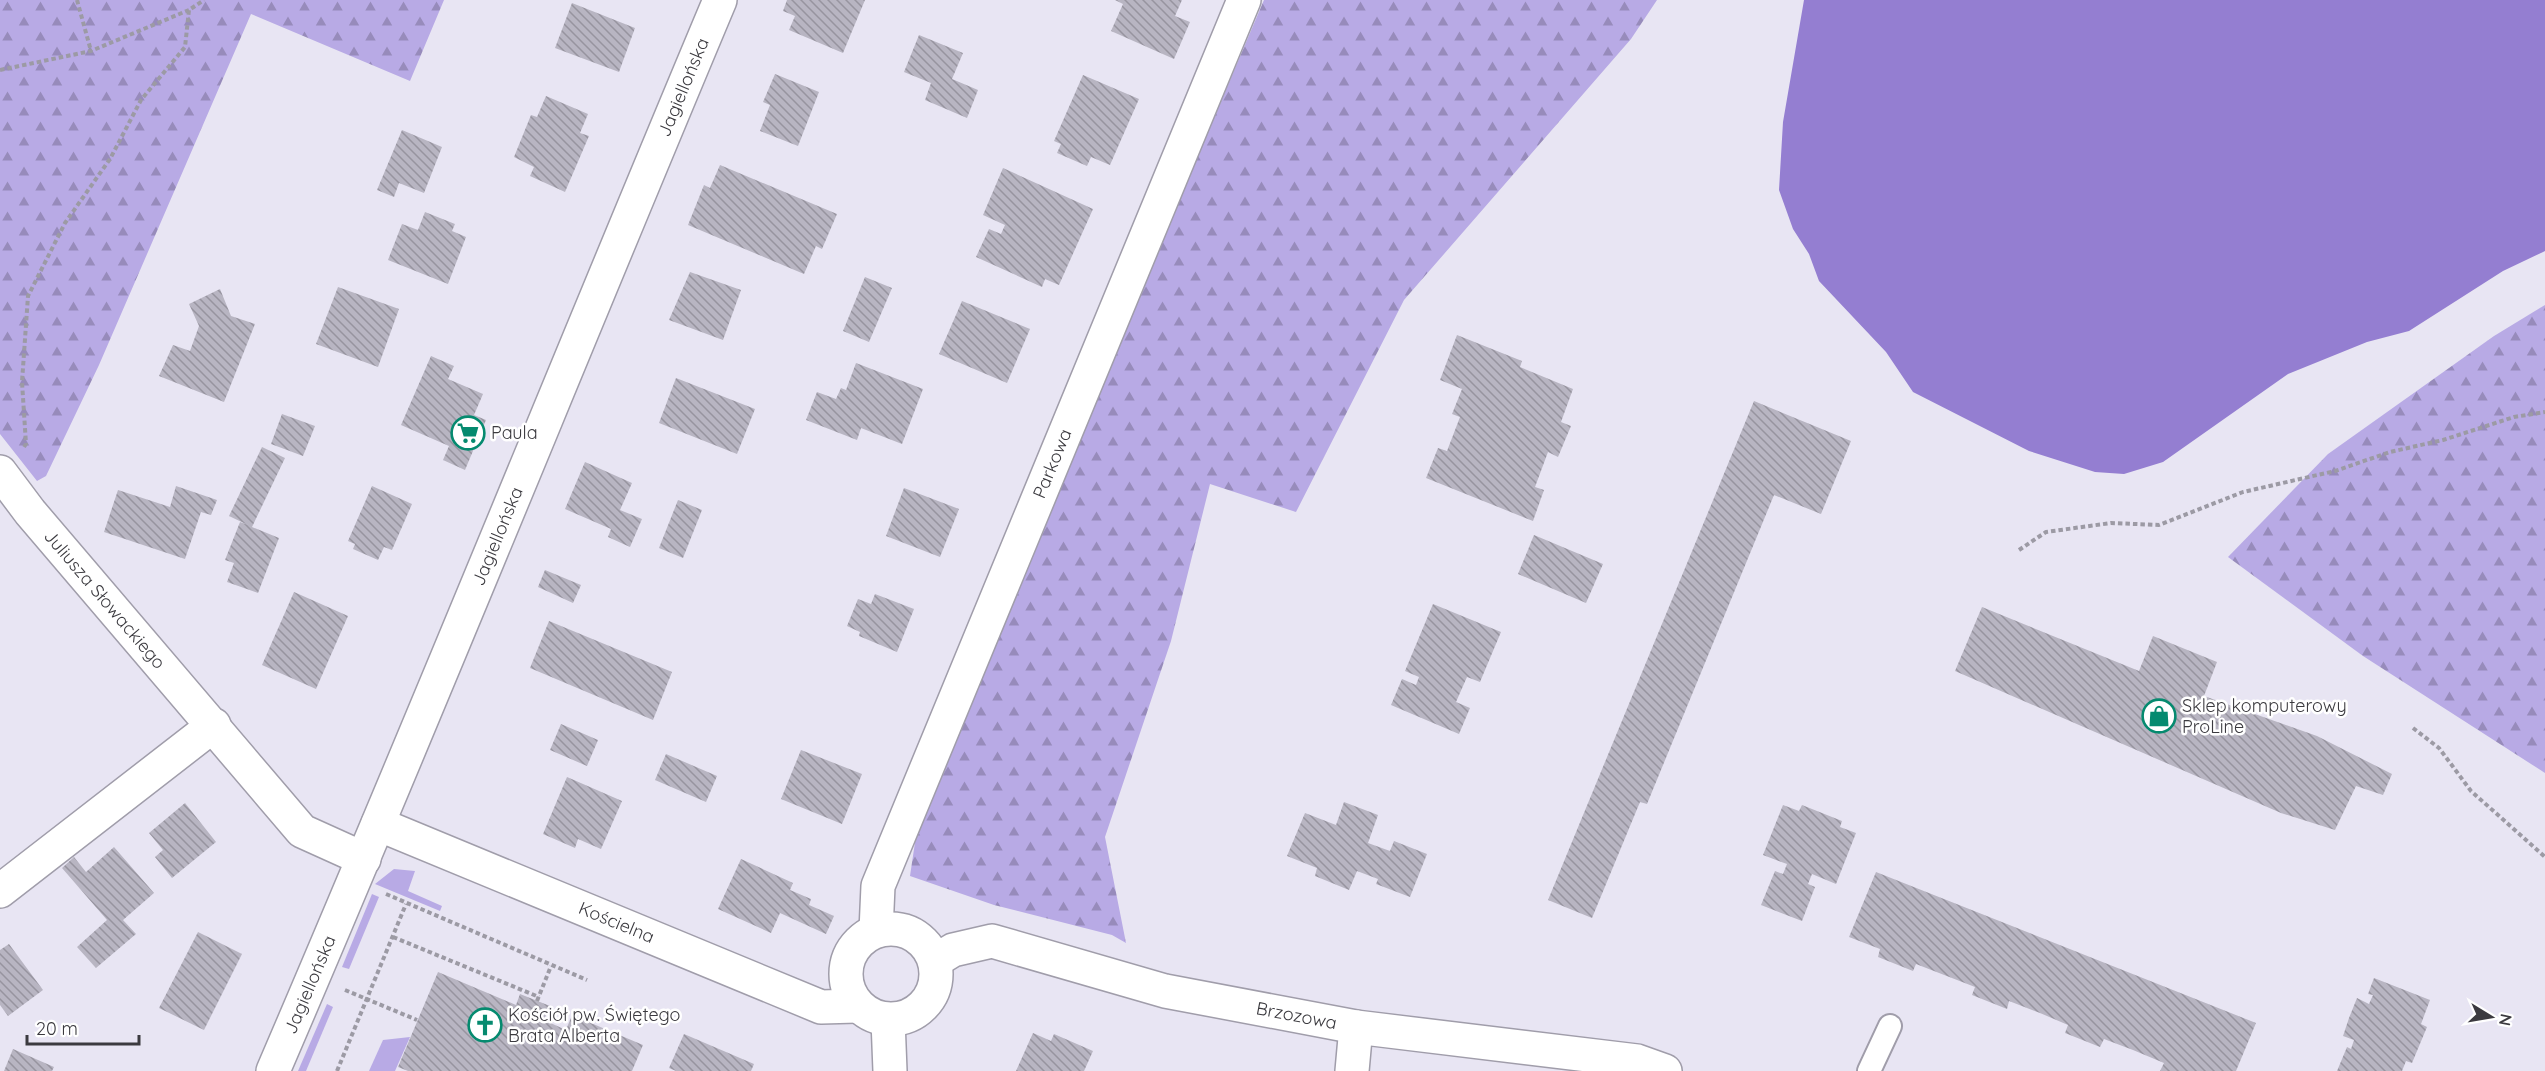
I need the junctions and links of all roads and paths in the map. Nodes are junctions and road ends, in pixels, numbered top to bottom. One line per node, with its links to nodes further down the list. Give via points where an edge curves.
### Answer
1 (77, 0): 6 (path)
2 (204, 0): 5 (path)
3 (720, 0): 13 (street, Jagiellońska)
4 (1244, 0): 18 (street, Parkowa, via 878,886)
5 (189, 10): 6 (path); 9 (path, via 185,46 141,100 110,159 65,223 28,296 22,382 26,444)
6 (91, 51): 7 (path)
7 (0, 70)
8 (2545, 412): 10 (path, via 2514,417 2335,471 2243,492 2159,525 2111,523 2046,532)
9 (1, 473): 11 (street, Juliusza Słowackiego, via 30,512)
10 (2019, 550)
11 (214, 725): 15 (street, Juliusza Słowackiego, via 302,831); 16 (street)
12 (2413, 728): 14 (path, via 2439,748 2471,790)
13 (378, 824): 15 (street, Jagiellońska); 25 (street, Kościelna, via 821,1007)
14 (2545, 857)
15 (359, 871): 17 (path); 22 (street, Jagiellońska)
16 (0, 891)
17 (406, 904): 19 (path); 21 (path)
18 (876, 931): 20 (street, via 894,928 912,933 926,945); 25 (street, via 860,940 849,955 846,981)
19 (393, 937): 21 (path, via 538,999); 24 (path)
20 (935, 961): 27 (street, via 936,979 931,996 913,1014); 29 (street, Brzozowa, via 953,950 992,941 1165,991)
21 (551, 965): 23 (path)
22 (314, 977): 24 (path); 31 (street, Jagiellońska)
23 (587, 980)
24 (367, 999): 26 (path); 32 (path)
25 (857, 1006): 27 (street, via 871,1016)
26 (417, 1020)
27 (888, 1020): 33 (street)
28 (1890, 1026): 36 (lane)
29 (1356, 1027): 30 (street, Brzozowa); 34 (street)
30 (1564, 1062): 35 (street, Brzozowa, via 1637,1061)
31 (273, 1071)
32 (337, 1071)
33 (890, 1071)
34 (1352, 1071)
35 (1665, 1071)
36 (1869, 1071)

